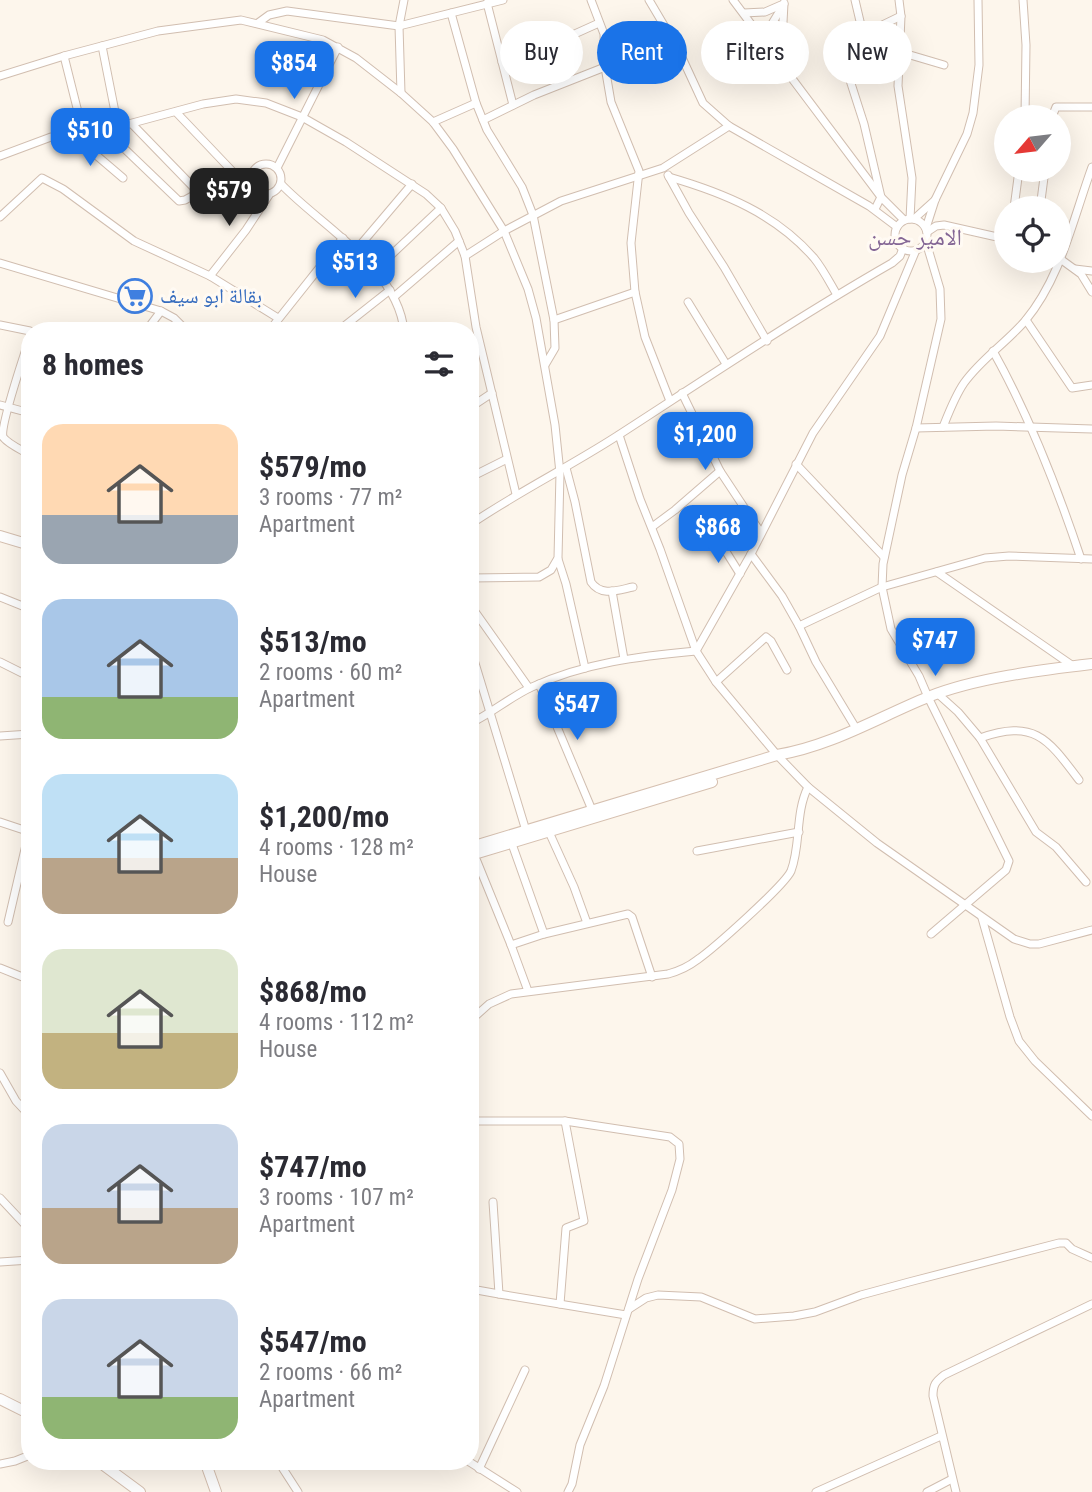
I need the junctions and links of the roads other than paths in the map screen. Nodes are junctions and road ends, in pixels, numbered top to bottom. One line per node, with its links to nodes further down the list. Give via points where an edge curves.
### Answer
1 (404, 0): 23 (street)
2 (503, 0): 11 (street)
3 (591, 0): 15 (street)
4 (649, 0): 48 (street, via 702,103)
5 (733, 0): 13 (street)
6 (855, 0): 19 (street)
7 (899, 0): 14 (street)
8 (978, 0): 67 (street, via 979,65 973,113)
9 (1023, 0): 40 (street)
10 (785, 1): 13 (street, via 765,12); 17 (street); 18 (street)
11 (487, 3): 12 (street); 26 (street)
12 (451, 13): 23 (street); 38 (street)
13 (744, 13): 16 (street)
14 (901, 16): 20 (street); 21 (street)
15 (598, 21)
16 (750, 21)
17 (774, 21)
18 (784, 21)
19 (860, 21)
20 (890, 21)
21 (901, 21)
22 (258, 23): 23 (street, via 287,11); 24 (street, via 241,20 198,25); 25 (street)
23 (399, 26): 37 (street)
24 (102, 46): 27 (street); 49 (street)
25 (338, 47): 37 (street); 44 (street)
26 (500, 54)
27 (64, 56): 31 (street); 51 (street)
28 (912, 56): 29 (street)
29 (944, 65)
30 (597, 70): 39 (street)
31 (0, 76)
32 (508, 84): 39 (street)
33 (608, 84): 59 (street)
34 (797, 84): 66 (street)
35 (851, 84): 66 (street)
36 (898, 84): 72 (street, via 912,178)
37 (401, 93): 46 (street)
38 (476, 103): 45 (street); 46 (street)
39 (513, 105): 45 (street)
40 (1025, 105)
41 (1071, 107): 42 (street)
42 (1092, 107)
43 (176, 112): 44 (street, via 236,99 266,103); 47 (street); 57 (street)
44 (302, 117): 55 (street); 63 (street)
45 (483, 120): 70 (street)
46 (433, 122): 76 (street)
47 (132, 124): 49 (street); 64 (street)
48 (729, 126): 56 (street); 69 (street)
49 (118, 127): 50 (street)
50 (106, 131): 51 (street); 64 (street, via 175,199 186,200)
51 (84, 136): 52 (street)
52 (75, 137): 53 (street, via 51,137); 61 (street)
53 (0, 156)
54 (1092, 167): 74 (street)
55 (277, 168): 58 (street, via 263,164); 62 (street)
56 (663, 168): 59 (street); 60 (street)
57 (234, 173): 58 (street); 64 (street)
58 (252, 174): 65 (street, via 255,189)
59 (639, 177): 70 (street); 91 (street, via 631,243)
60 (669, 177): 94 (street, via 720,193 766,217 814,258); 109 (street)
61 (123, 178)
62 (281, 184): 65 (street); 78 (street)
63 (412, 184): 68 (street); 82 (street)
64 (199, 193)
65 (268, 194): 90 (street)
66 (881, 197): 69 (street); 72 (street)
67 (935, 200): 72 (street); 75 (street)
68 (441, 208): 79 (street); 87 (street)
69 (875, 209): 73 (street)
70 (533, 215): 76 (street); 98 (street)
71 (0, 217): 90 (street, via 42,178 134,241)
72 (909, 219): 73 (street); 75 (street)
73 (897, 227): 81 (street, via 897,242)
74 (1071, 227)
75 (927, 230): 77 (street, via 940,225); 80 (street)
76 (504, 231): 84 (street); 112 (street, via 530,297)
77 (994, 236)
78 (343, 238): 82 (street); 97 (street)
79 (460, 241): 84 (street); 93 (street)
80 (926, 242): 83 (street); 123 (street, via 942,305)
81 (903, 248): 83 (street); 94 (street, via 892,263)
82 (356, 250): 87 (street)
83 (916, 250): 128 (street, via 880,336)
84 (465, 256): 105 (street)
85 (2, 266): 96 (street)
86 (1073, 268): 88 (street); 92 (street)
87 (374, 271): 93 (street)
88 (1092, 271)
89 (1052, 273): 99 (street)
90 (210, 276): 97 (street)
91 (635, 292): 98 (street); 117 (street, via 645,337)
92 (1092, 292)
93 (392, 293): 103 (street); 104 (street)
94 (837, 295): 109 (street)
95 (688, 302): 113 (street)
96 (161, 311): 100 (street); 101 (street)
97 (278, 318): 102 (street)
98 (554, 320): 112 (street, via 555,348)
99 (1026, 320): 110 (street); 114 (street, via 1072,388)
100 (153, 322)
101 (178, 322)
102 (275, 322)
103 (351, 322)
104 (403, 322)
105 (475, 322)
106 (0, 326): 107 (street)
107 (21, 330)
108 (479, 339): 115 (street)
109 (766, 341): 113 (street)
110 (993, 351): 121 (street); 122 (street, via 964,383)
111 (21, 360): 119 (street)
112 (545, 365): 129 (street)
113 (726, 365): 116 (street)
114 (1092, 385)
115 (492, 393): 118 (street); 127 (street)
116 (682, 393): 117 (street); 130 (street)
117 (670, 401): 125 (street)
118 (479, 402)
119 (3, 406): 120 (street); 126 (street, via 2,435)
120 (21, 411)
121 (1031, 426): 122 (street); 124 (street); 142 (street)
122 (943, 427): 123 (street)
123 (916, 428): 140 (street)
124 (1092, 429)
125 (619, 435): 129 (street); 134 (street)
126 (21, 449)
127 (507, 459): 131 (street); 132 (street)
128 (796, 464): 135 (street); 140 (street)
129 (563, 471): 132 (street); 141 (street); 149 (street, via 575,502 591,582 601,591)
130 (720, 471): 134 (street); 135 (street)
131 (479, 473)
132 (516, 494): 133 (street)
133 (479, 519)
134 (652, 527): 154 (street)
135 (761, 533): 139 (street)
136 (0, 537): 138 (street)
137 (720, 542): 145 (street)
138 (21, 543)
139 (751, 554): 145 (street); 153 (street)
140 (884, 557): 148 (street)
141 (558, 558): 146 (street, via 539,578); 159 (street)
142 (1081, 559): 143 (street); 144 (street, via 996,557)
143 (1092, 559)
144 (937, 572): 148 (street); 158 (street)
145 (740, 574): 154 (street)
146 (479, 579)
147 (633, 587): 149 (street)
148 (882, 587): 153 (street); 166 (street, via 891,629)
149 (612, 591): 155 (street)
150 (0, 597): 151 (street)
151 (21, 605)
152 (479, 617): 165 (street)
153 (799, 626): 169 (street)
154 (696, 651): 155 (street); 163 (street)
155 (624, 659): 159 (street)
156 (0, 662): 161 (street)
157 (1092, 664): 158 (street)
158 (1074, 666): 166 (street)
159 (585, 668): 164 (street)
160 (788, 670): 163 (street, via 766,637)
161 (21, 672)
162 (479, 678): 167 (street)
163 (716, 682): 173 (street)
164 (538, 684): 165 (street); 176 (street)
165 (529, 688): 167 (street)
166 (933, 696): 169 (street); 172 (street, via 958,712); 189 (street, via 1009,861 1006,870)
167 (489, 713): 168 (street); 181 (street)
168 (479, 719)
169 (857, 730): 173 (street)
170 (21, 735): 171 (street)
171 (0, 736)
172 (980, 738): 174 (street, via 1004,732 1036,734 1054,748); 188 (street, via 1030,824)
173 (779, 758): 175 (street); 176 (street); 179 (street)
174 (1079, 780)
175 (808, 787): 180 (street); 189 (street, via 877,843)
176 (592, 810): 181 (street)
177 (0, 822): 178 (street)
178 (21, 829)
179 (549, 832): 181 (street); 192 (street)
180 (799, 832): 185 (street); 199 (street, via 786,879 699,959 679,971)
181 (527, 834): 182 (street); 183 (street)
182 (512, 844): 184 (street); 194 (street)
183 (479, 850)
184 (479, 851)
185 (697, 851)
186 (21, 866): 191 (street)
187 (479, 869): 196 (street)
188 (1086, 882)
189 (967, 905): 190 (street); 195 (street)
190 (982, 918): 193 (street, via 1030,944); 204 (street, via 1019,1041)
191 (8, 922)
192 (587, 923): 194 (street); 199 (street, via 630,915)
193 (1092, 930)
194 (544, 934): 196 (street)
195 (931, 934)
196 (511, 945): 200 (street)
197 (0, 968): 198 (street)
198 (21, 976)
199 (652, 977): 200 (street)
200 (528, 991): 201 (street, via 498,999)
201 (479, 1013)
202 (0, 1073): 203 (street)
203 (21, 1106)
204 (1092, 1116)
205 (479, 1121): 206 (street)
206 (565, 1121): 215 (street, via 584,1217 581,1224 566,1228); 217 (street, via 670,1137 680,1144 672,1190)
207 (0, 1198): 209 (street)
208 (493, 1202): 214 (street)
209 (21, 1220)
210 (1092, 1258): 217 (street, via 1066,1242 1059,1243 861,1295 815,1312 762,1319 746,1318 694,1297 655,1295)
211 (21, 1261): 212 (street)
212 (0, 1262)
213 (479, 1290): 214 (street)
214 (499, 1294): 215 (street)
215 (559, 1304): 217 (street)
216 (1092, 1304): 221 (street, via 936,1382 933,1396)
217 (627, 1312): 233 (street, via 580,1444)
218 (526, 1370): 224 (street)
219 (0, 1399): 220 (street)
220 (21, 1410)
221 (941, 1436): 228 (street); 234 (street)
222 (21, 1459): 223 (street)
223 (0, 1464)
224 (479, 1469): 232 (street)
225 (110, 1470): 229 (street)
226 (208, 1470): 230 (street)
227 (284, 1470): 231 (street)
228 (952, 1479): 235 (street); 236 (street)
229 (140, 1492)
230 (216, 1492)
231 (298, 1492)
232 (517, 1492)
233 (568, 1492)
234 (816, 1492)
235 (927, 1492)
236 (956, 1492)

